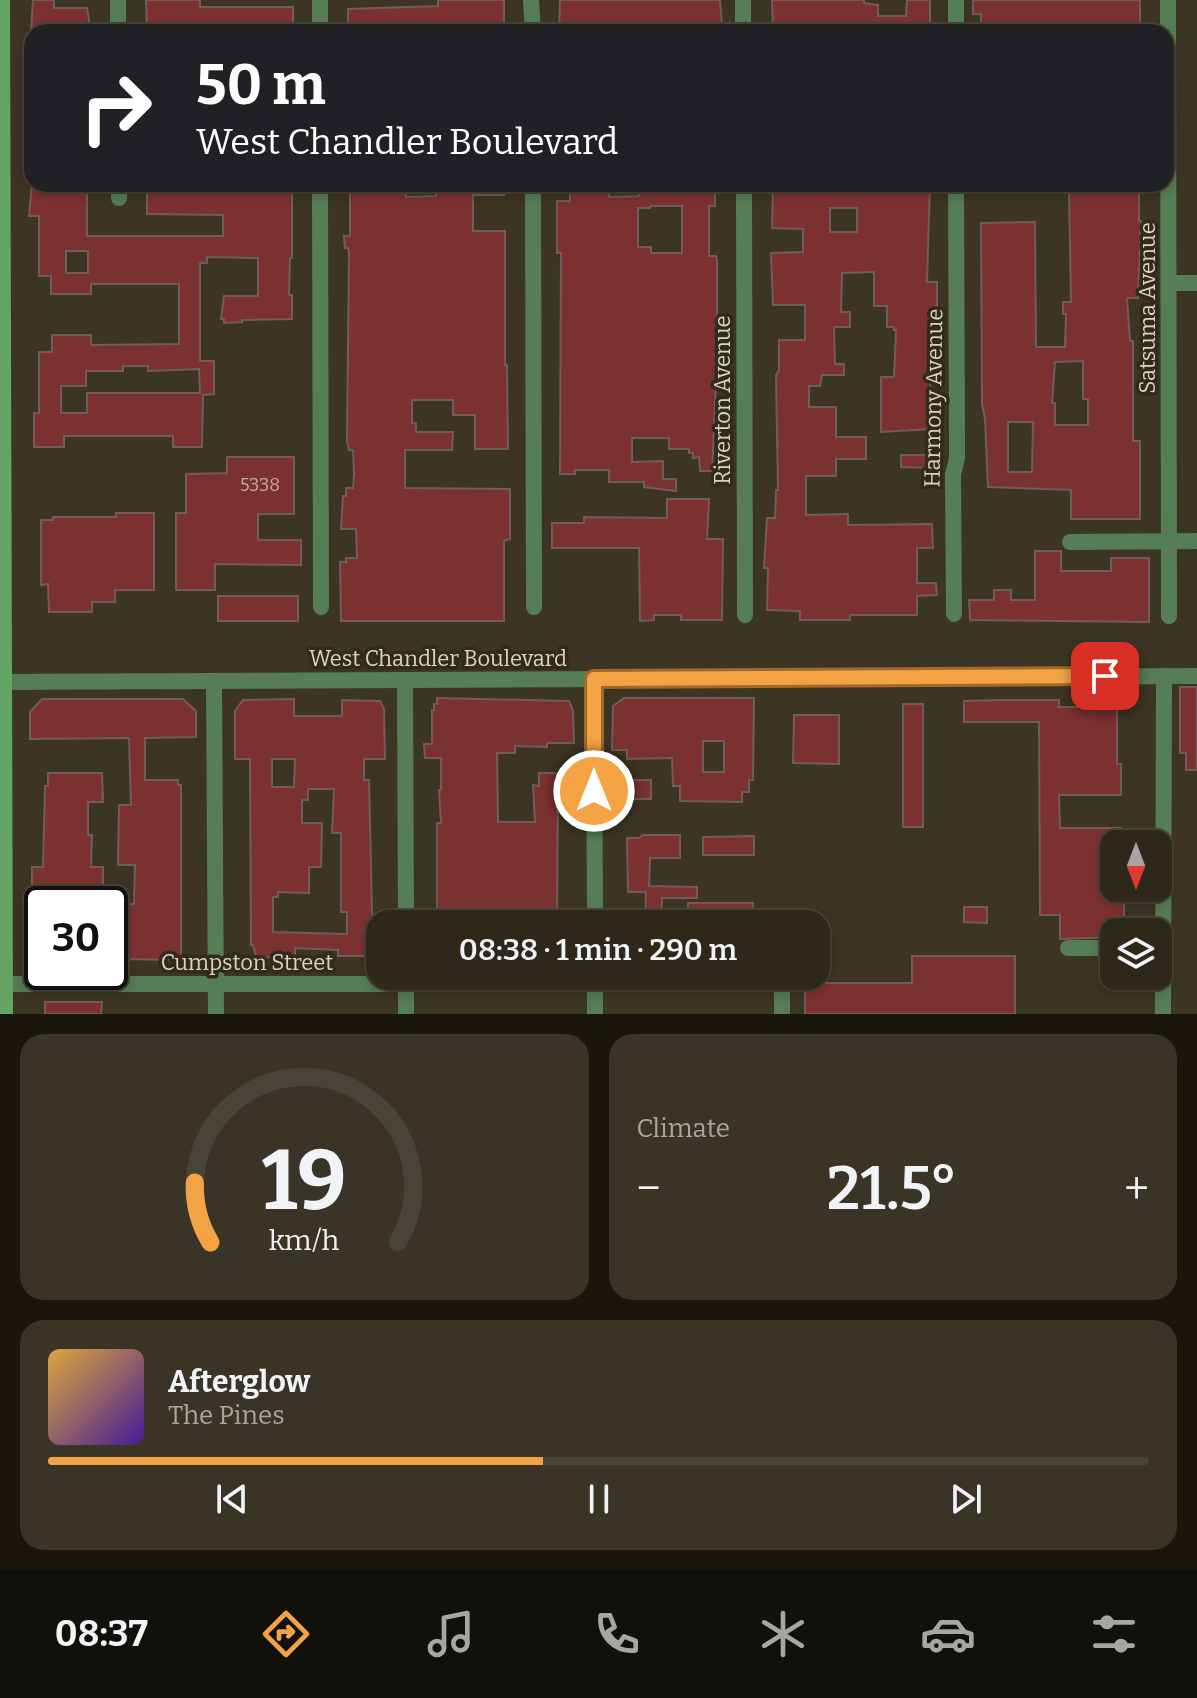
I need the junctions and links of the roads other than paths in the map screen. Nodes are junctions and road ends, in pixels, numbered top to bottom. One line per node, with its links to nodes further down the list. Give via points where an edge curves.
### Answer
1 (2, 0): 34 (main road)
2 (118, 0): 8 (street)
3 (320, 0): 9 (street)
4 (531, 0): 10 (street)
5 (743, 0): 11 (street)
6 (956, 0): 12 (street)
7 (1168, 0): 13 (street, Satsuma Avenue)
8 (118, 24)
9 (320, 24)
10 (532, 24)
11 (743, 24)
12 (956, 24)
13 (1168, 24)
14 (320, 192): 24 (street)
15 (533, 192): 25 (street)
16 (744, 192): 27 (street, Riverton Avenue)
17 (956, 192): 26 (street, Harmony Avenue)
18 (1169, 192): 19 (street, Satsuma Avenue)
19 (1169, 283): 20 (street); 21 (street, Satsuma Avenue)
20 (1197, 283)
21 (1169, 541): 22 (street); 23 (street); 28 (street, Satsuma Avenue)
22 (1197, 541)
23 (1070, 542)
24 (321, 607)
25 (534, 607)
26 (954, 614)
27 (745, 615)
28 (1169, 616)
29 (1164, 676): 30 (street, West Chandler Boulevard); 31 (street, West Chandler Boulevard); 37 (street)
30 (1197, 676)
31 (594, 679): 33 (street, West Chandler Boulevard); 36 (street)
32 (214, 681): 33 (street, West Chandler Boulevard); 34 (street, West Chandler Boulevard); 42 (street)
33 (405, 681): 35 (street)
34 (2, 682): 41 (main road)
35 (406, 910)
36 (595, 910)
37 (1161, 918)
38 (1068, 948): 39 (street)
39 (1100, 948)
40 (366, 981): 42 (street, Cumpston Street)
41 (2, 984): 42 (street, Cumpston Street); 47 (main road)
42 (215, 984): 48 (street)
43 (406, 990): 49 (street)
44 (595, 990): 50 (street)
45 (782, 990): 51 (street, Cumpston Street)
46 (1162, 990): 52 (street)
47 (5, 1014)
48 (216, 1014)
49 (406, 1014)
50 (595, 1014)
51 (782, 1014)
52 (1163, 1014)

